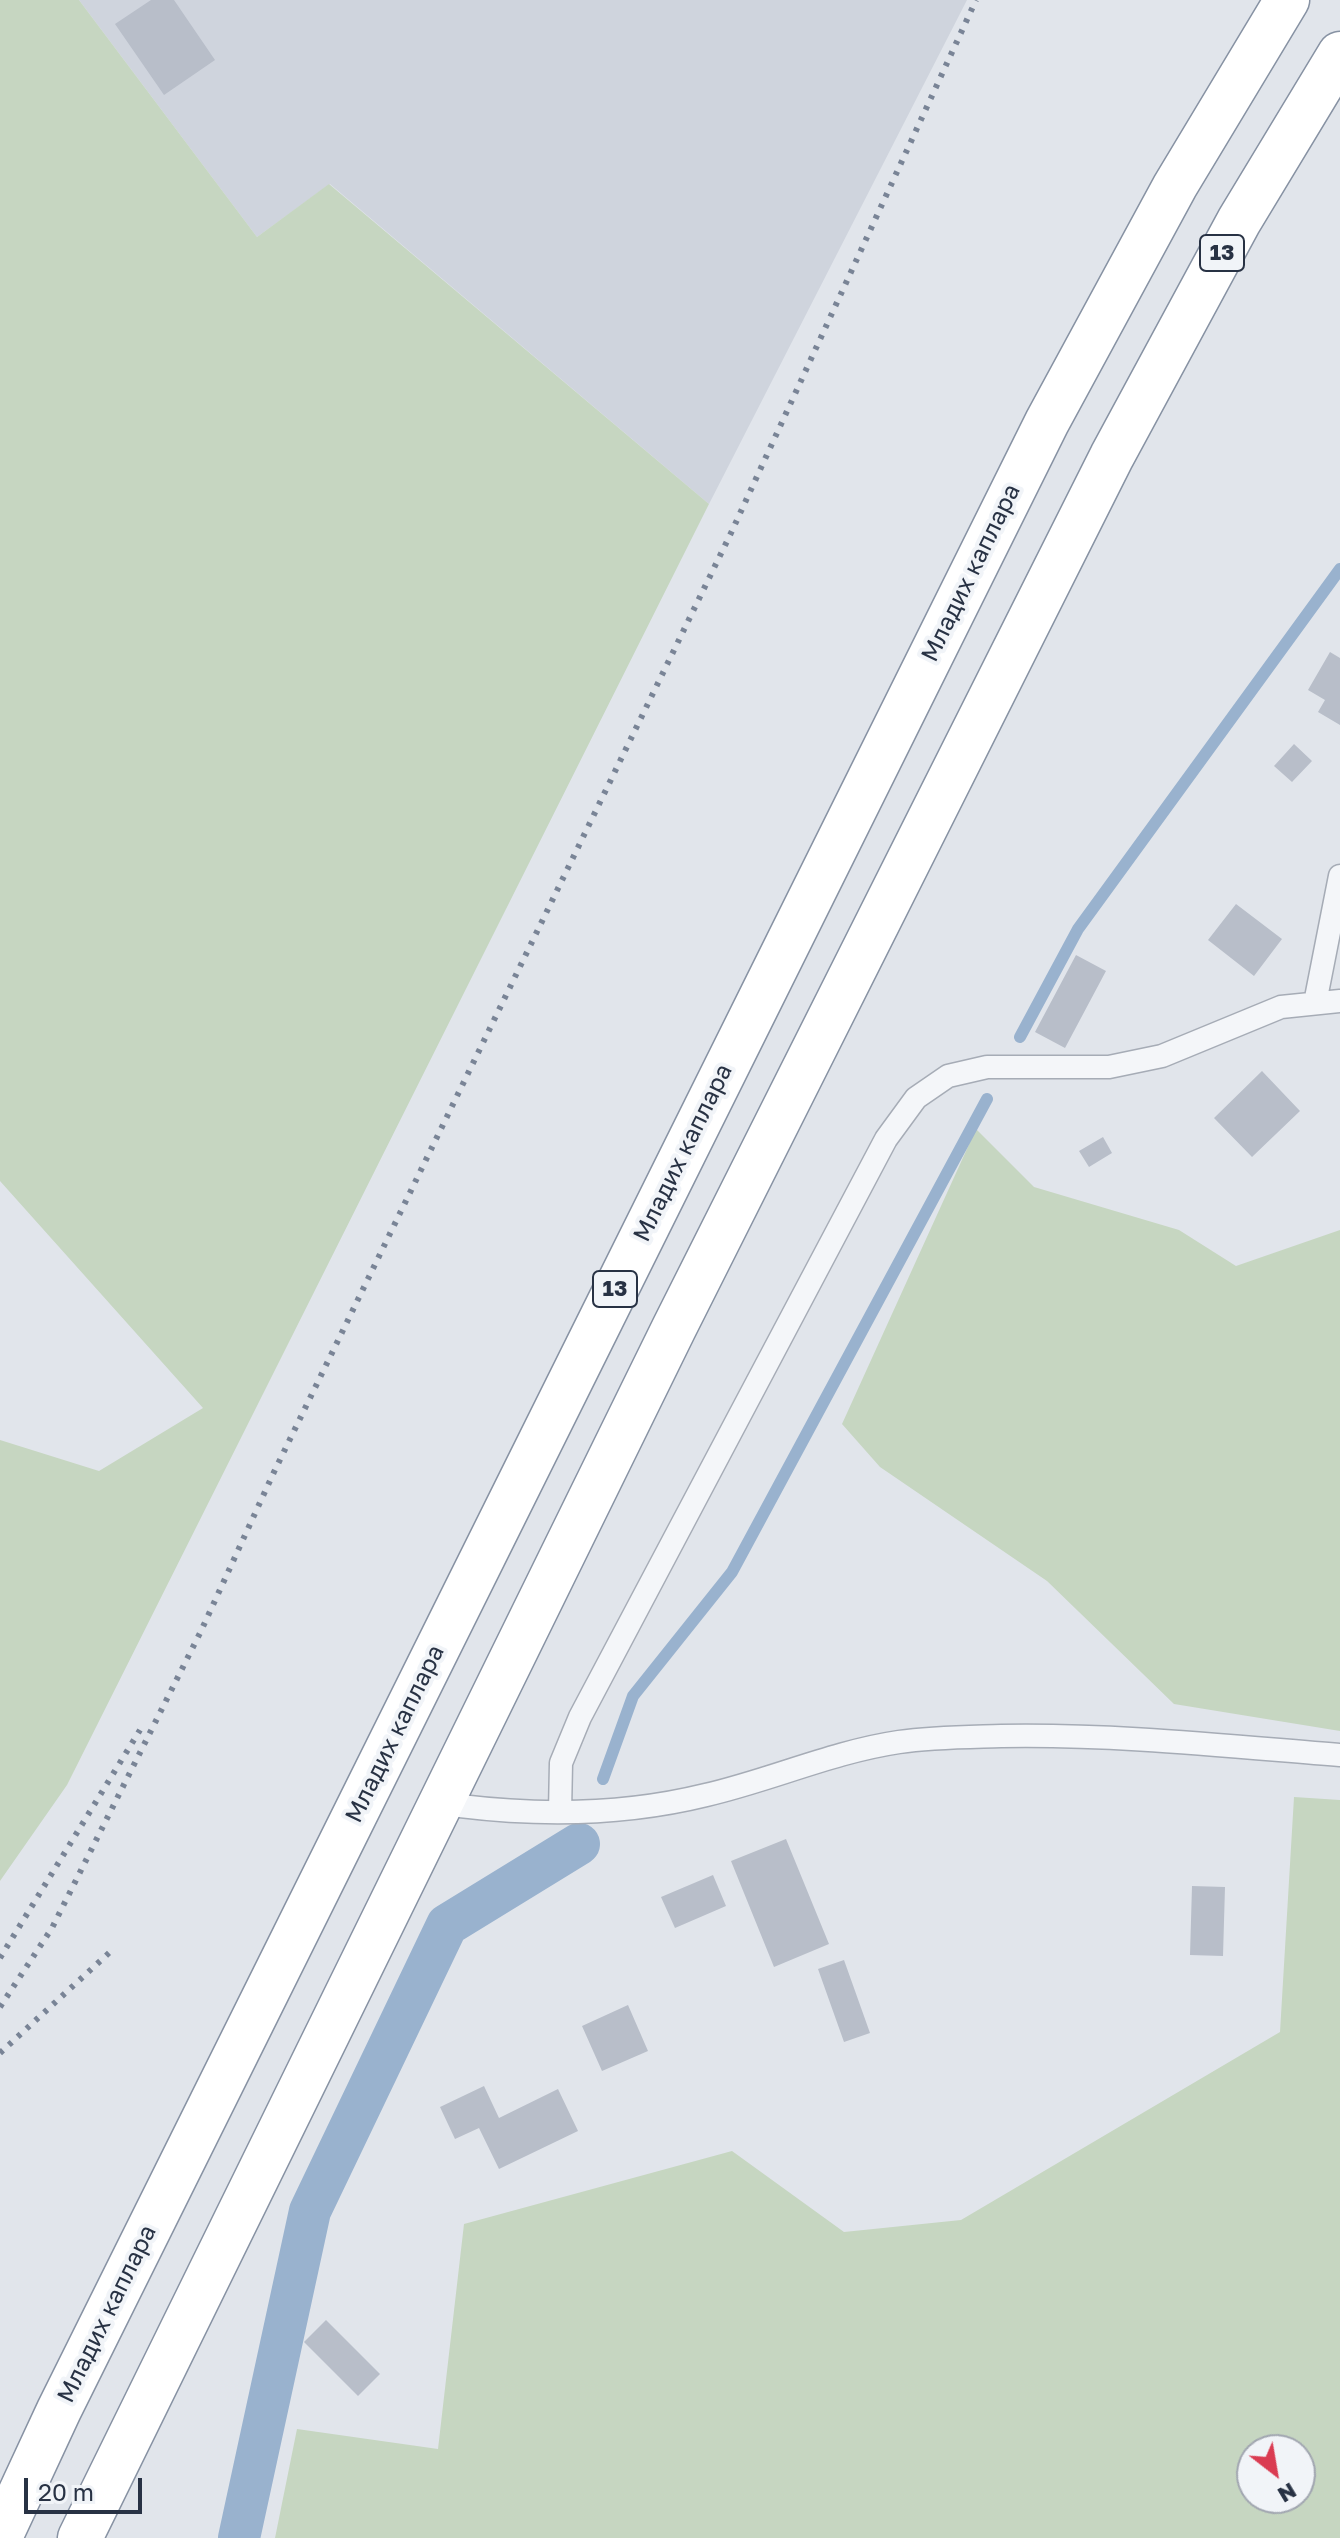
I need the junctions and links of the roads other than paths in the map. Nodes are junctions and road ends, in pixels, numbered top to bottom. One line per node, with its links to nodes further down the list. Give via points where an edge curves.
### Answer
1 (1287, 0): 9 (highway, Младих каплара / 13, via 1175,186 1047,422)
2 (1340, 54): 10 (highway, 13, via 1239,221 1105,470 681,1314)
3 (1340, 876): 5 (lane)
4 (1340, 1001): 5 (lane)
5 (1315, 1003): 8 (lane, via 1281,1007 1162,1056 1109,1067 987,1067 948,1076 916,1098 886,1139 580,1717 561,1763)
6 (1340, 1755): 8 (lane, via 1099,1736 900,1741 648,1808)
7 (460, 1806): 8 (lane)
8 (560, 1812)
9 (0, 2537)
10 (80, 2538)

